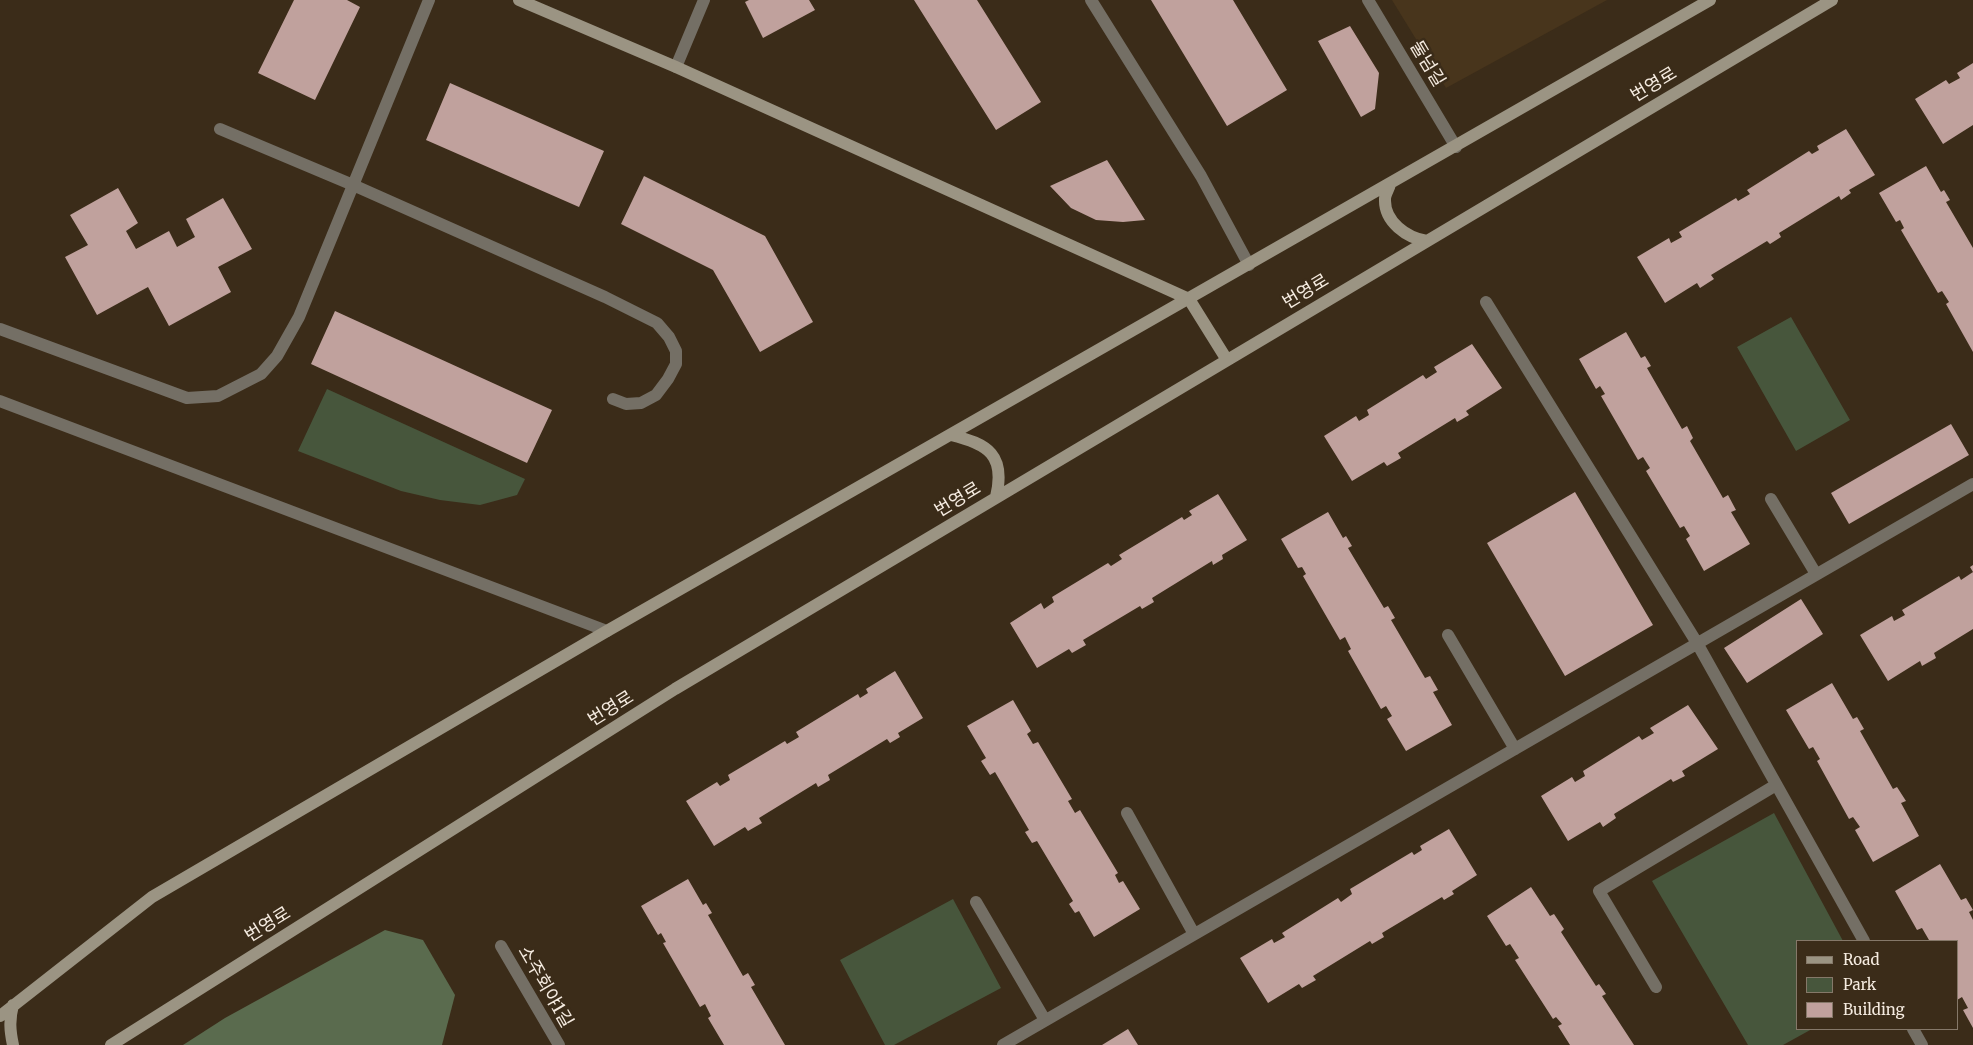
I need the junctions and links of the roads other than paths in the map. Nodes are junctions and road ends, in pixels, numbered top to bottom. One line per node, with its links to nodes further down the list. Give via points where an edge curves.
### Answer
1 (430, 0): 12 (street)
2 (519, 0): 8 (street)
3 (704, 0): 8 (street)
4 (1092, 0): 14 (street, via 1201,176)
5 (1368, 0): 10 (street, 둘넘길)
6 (1710, 0): 10 (street)
7 (1832, 0): 13 (street, 번영로)
8 (676, 67): 15 (street)
9 (220, 129): 12 (street)
10 (1456, 146): 11 (street)
11 (1390, 184): 13 (street, via 1385,198 1392,221 1406,234); 14 (street)
12 (353, 185): 17 (street, via 299,317 277,356 261,374 218,396 187,398); 19 (street, via 658,323 676,351 676,364 668,379 656,395 641,403 626,404)
13 (1427, 241): 18 (street, 번영로)
14 (1249, 264): 15 (street)
15 (1190, 299): 18 (street); 21 (street)
16 (1486, 302): 28 (street)
17 (0, 329)
18 (1227, 360): 23 (street, 번영로)
19 (613, 399)
20 (0, 401): 26 (street)
21 (951, 435): 23 (street, via 984,446 994,458 1000,473); 26 (street)
22 (1973, 484): 25 (street)
23 (996, 497): 42 (street, 번영로, via 675,689)
24 (1770, 499): 25 (street)
25 (1816, 574): 28 (street)
26 (607, 631): 37 (street, via 152,897)
27 (1448, 634): 29 (street)
28 (1697, 643): 29 (street); 30 (street)
29 (1515, 749): 33 (street)
30 (1776, 785): 34 (street); 36 (street, via 1599,891)
31 (1127, 813): 33 (street)
32 (976, 902): 39 (street)
33 (1194, 934): 39 (street)
34 (1863, 940)
35 (501, 946): 43 (street, 소주회야1길)
36 (1656, 987)
37 (14, 1005): 38 (street); 41 (street, via 10,1016)
38 (0, 1016)
39 (1045, 1020): 44 (street)
40 (1914, 1030): 45 (street)
41 (13, 1045)
42 (111, 1045)
43 (559, 1045)
44 (1003, 1045)
45 (1922, 1045)

